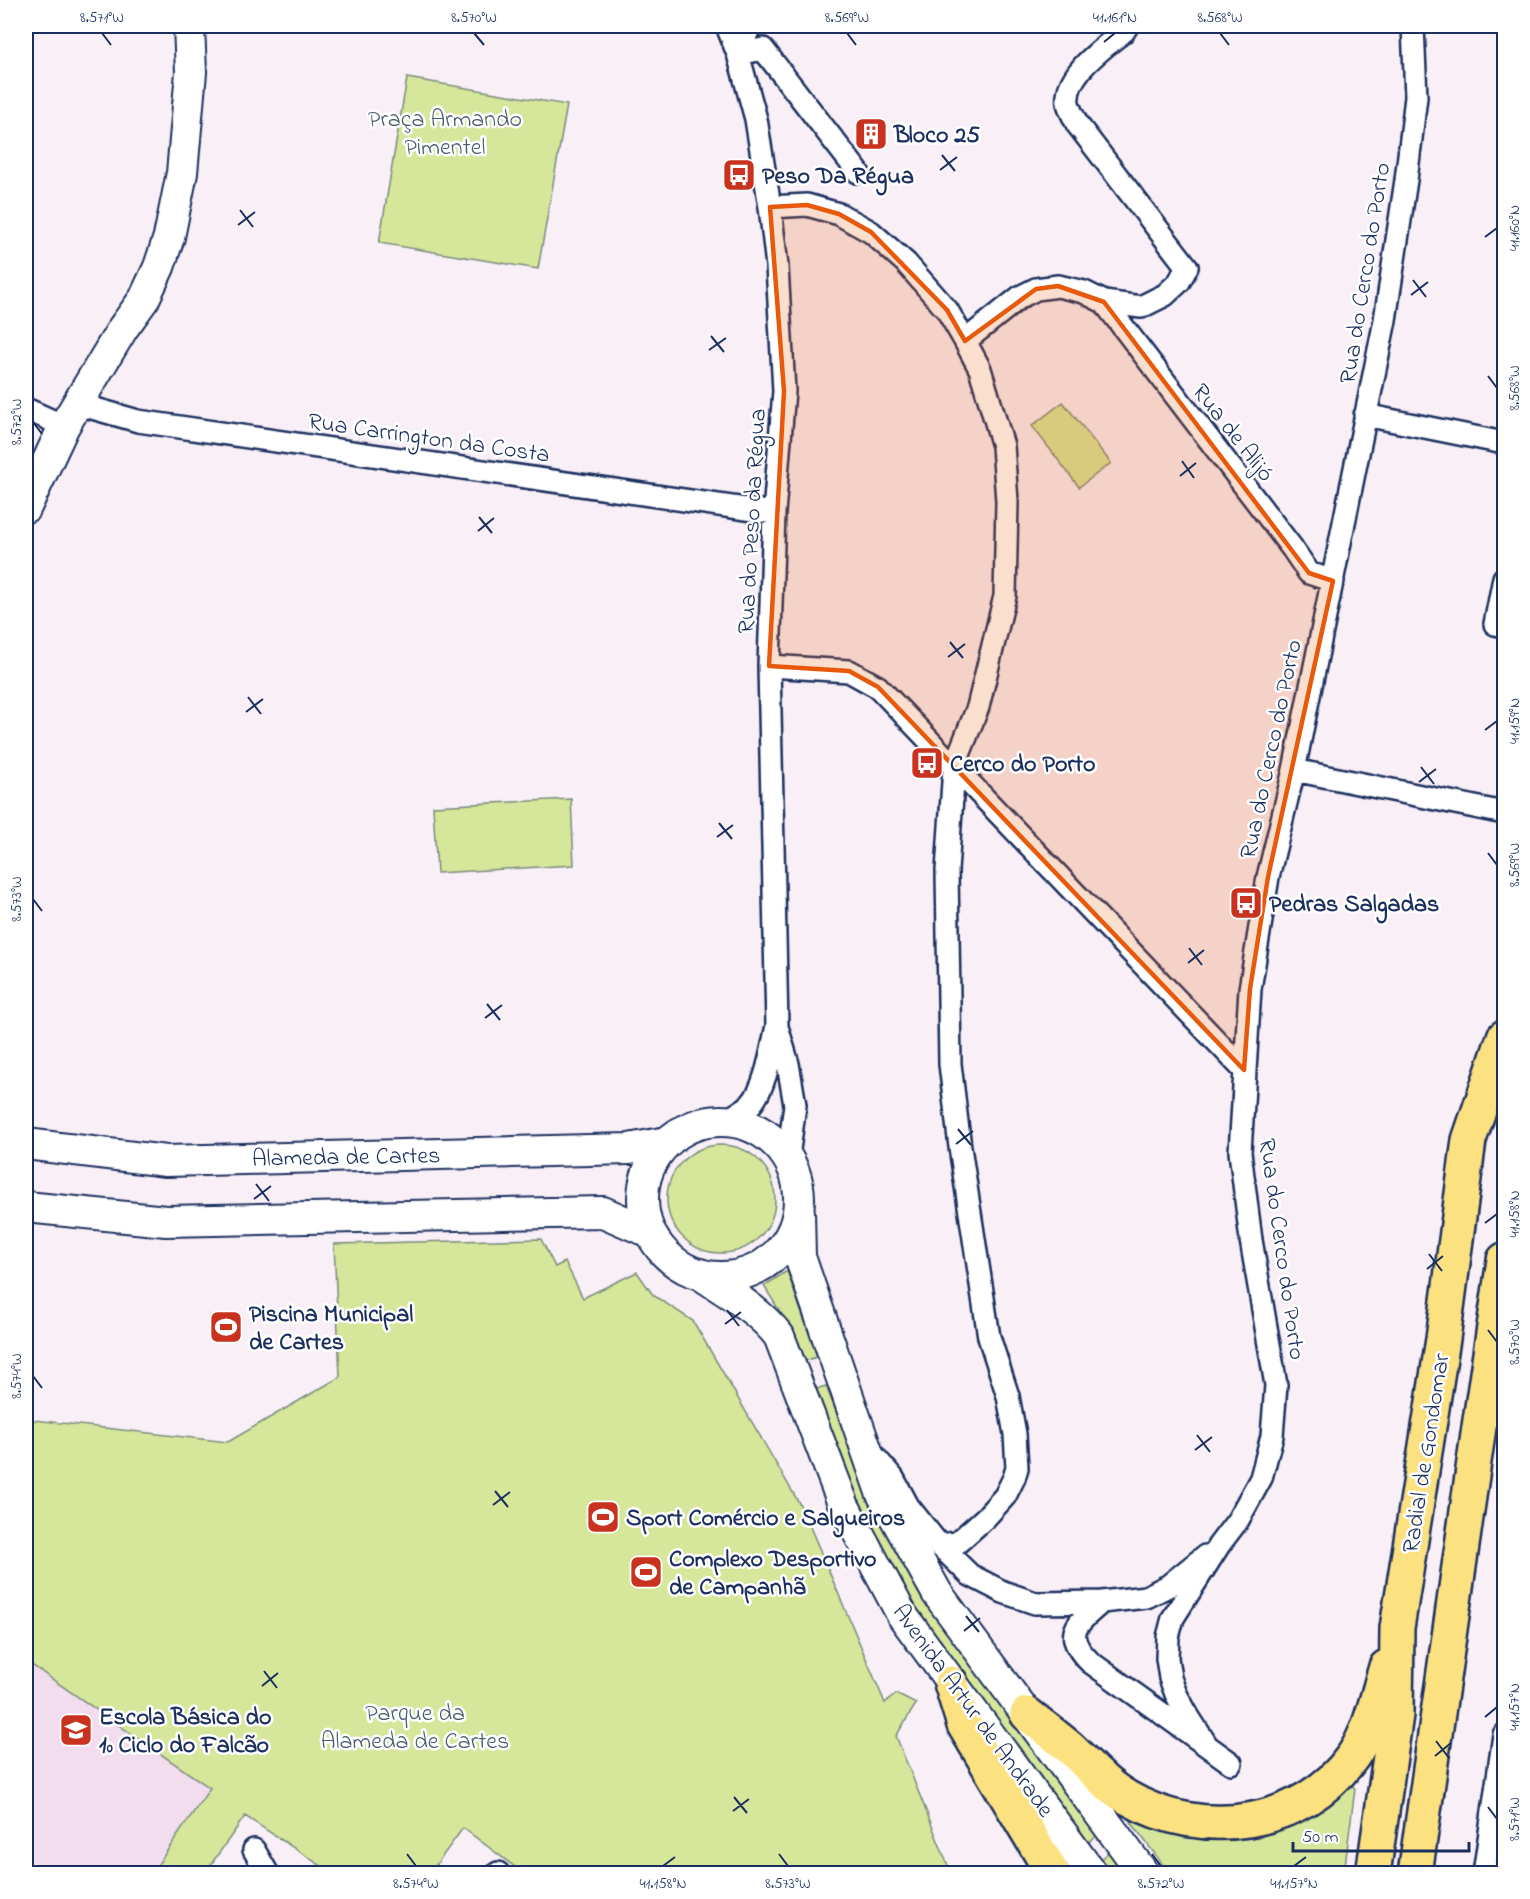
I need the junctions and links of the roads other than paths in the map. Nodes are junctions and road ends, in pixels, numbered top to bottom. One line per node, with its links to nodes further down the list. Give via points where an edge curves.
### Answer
1 (189, 26): 12 (main road, via 188,118 169,237 144,299)
2 (726, 26): 6 (street, Rua do Peso da Régua)
3 (750, 26): 6 (street)
4 (1127, 26): 9 (street, via 1076,73 1068,100 1077,124 1187,267 1179,282 1154,303 1141,307)
5 (1413, 26): 13 (street, Rua do Cerco do Porto, via 1416,97 1406,180 1385,320)
6 (738, 54): 7 (street, via 763,49); 8 (street, Rua do Peso da Régua, via 756,119)
7 (858, 172)
8 (770, 207): 10 (street, via 807,205 839,214 871,231 906,263 947,310); 16 (street, Rua do Peso da Régua, via 784,391)
9 (1104, 302): 10 (street, via 1058,286 1036,289); 18 (street, Rua de Alijó, via 1309,573)
10 (965, 341): 21 (street, via 980,369 1002,446 1007,517 1005,596 978,707)
11 (26, 409): 12 (street, Rua Carrington da Costa)
12 (71, 415): 15 (main road); 16 (street, Rua Carrington da Costa, via 138,421)
13 (1365, 415): 14 (street); 18 (street, Rua do Cerco do Porto)
14 (1504, 443)
15 (26, 507)
16 (774, 513): 20 (street, Rua do Peso da Régua)
17 (1504, 578): 19 (street, via 1495,624)
18 (1332, 581): 22 (street, Rua do Cerco do Porto)
19 (1504, 626)
20 (769, 666): 21 (street, via 849,671 866,679); 24 (street, Rua do Peso da Régua)
21 (954, 767): 26 (street); 37 (street, via 947,871 950,1064 989,1337 1008,1396 1017,1468 1005,1496 985,1518 957,1543)
22 (1294, 770): 23 (street); 26 (street, Rua do Cerco do Porto, via 1268,877 1250,989)
23 (1504, 813)
24 (777, 1026): 27 (street, Rua do Peso da Régua, via 761,1086 751,1104); 30 (street, Rua do Peso da Régua, via 795,1105)
25 (1504, 1037): 40 (highway, Radial de Gondomar, via 1469,1140 1443,1338)
26 (1244, 1070): 38 (street, Rua do Cerco do Porto, via 1240,1152 1276,1385 1272,1436 1261,1478)
27 (727, 1120): 28 (main road, via 705,1122); 30 (main road, via 751,1126 772,1138)
28 (667, 1142): 29 (main road, Alameda de Cartes, via 629,1149 166,1161); 33 (main road, via 652,1162 644,1185 644,1210)
29 (26, 1144)
30 (788, 1157): 32 (main road, via 800,1196)
31 (26, 1207): 33 (main road, via 166,1221 603,1212)
32 (799, 1212): 35 (main road, via 790,1237 773,1257 751,1271 726,1277); 36 (main road, Avenida Artur de Andrade, via 800,1257)
33 (651, 1233): 35 (main road, via 663,1251)
34 (1504, 1260): 52 (highway, Radial de Gondomar)
35 (700, 1274): 41 (main road, Avenida Artur de Andrade, via 757,1312 779,1336 844,1506 902,1615)
36 (863, 1443): 37 (street); 42 (main road, Avenida Artur de Andrade, via 881,1492 937,1593)
37 (939, 1545): 39 (street, via 970,1575 1003,1592 1035,1603)
38 (1219, 1545): 39 (street, Rua do Cerco do Porto, via 1156,1593); 44 (street, Rua do Cerco do Porto, via 1173,1618 1168,1637 1170,1678)
39 (1102, 1602): 44 (street, via 1074,1632 1082,1654)
40 (1397, 1628): 42 (highway, via 1364,1737 1353,1756 1321,1788 1285,1811 1256,1820 1188,1821 1129,1799 1100,1779 1070,1748); 51 (highway, Radial de Gondomar, via 1396,1715)
41 (951, 1683): 48 (highway, via 964,1725); 49 (main road, Avenida Artur de Andrade)
42 (1027, 1714): 50 (main road, Avenida Artur de Andrade)
43 (1504, 1735): 53 (street)
44 (1206, 1744): 45 (street)
45 (1231, 1763)
46 (254, 1850): 47 (street)
47 (268, 1874)
48 (1053, 1874)
49 (1092, 1874)
50 (1144, 1874)
51 (1373, 1874)
52 (1415, 1874)
53 (1484, 1874)

